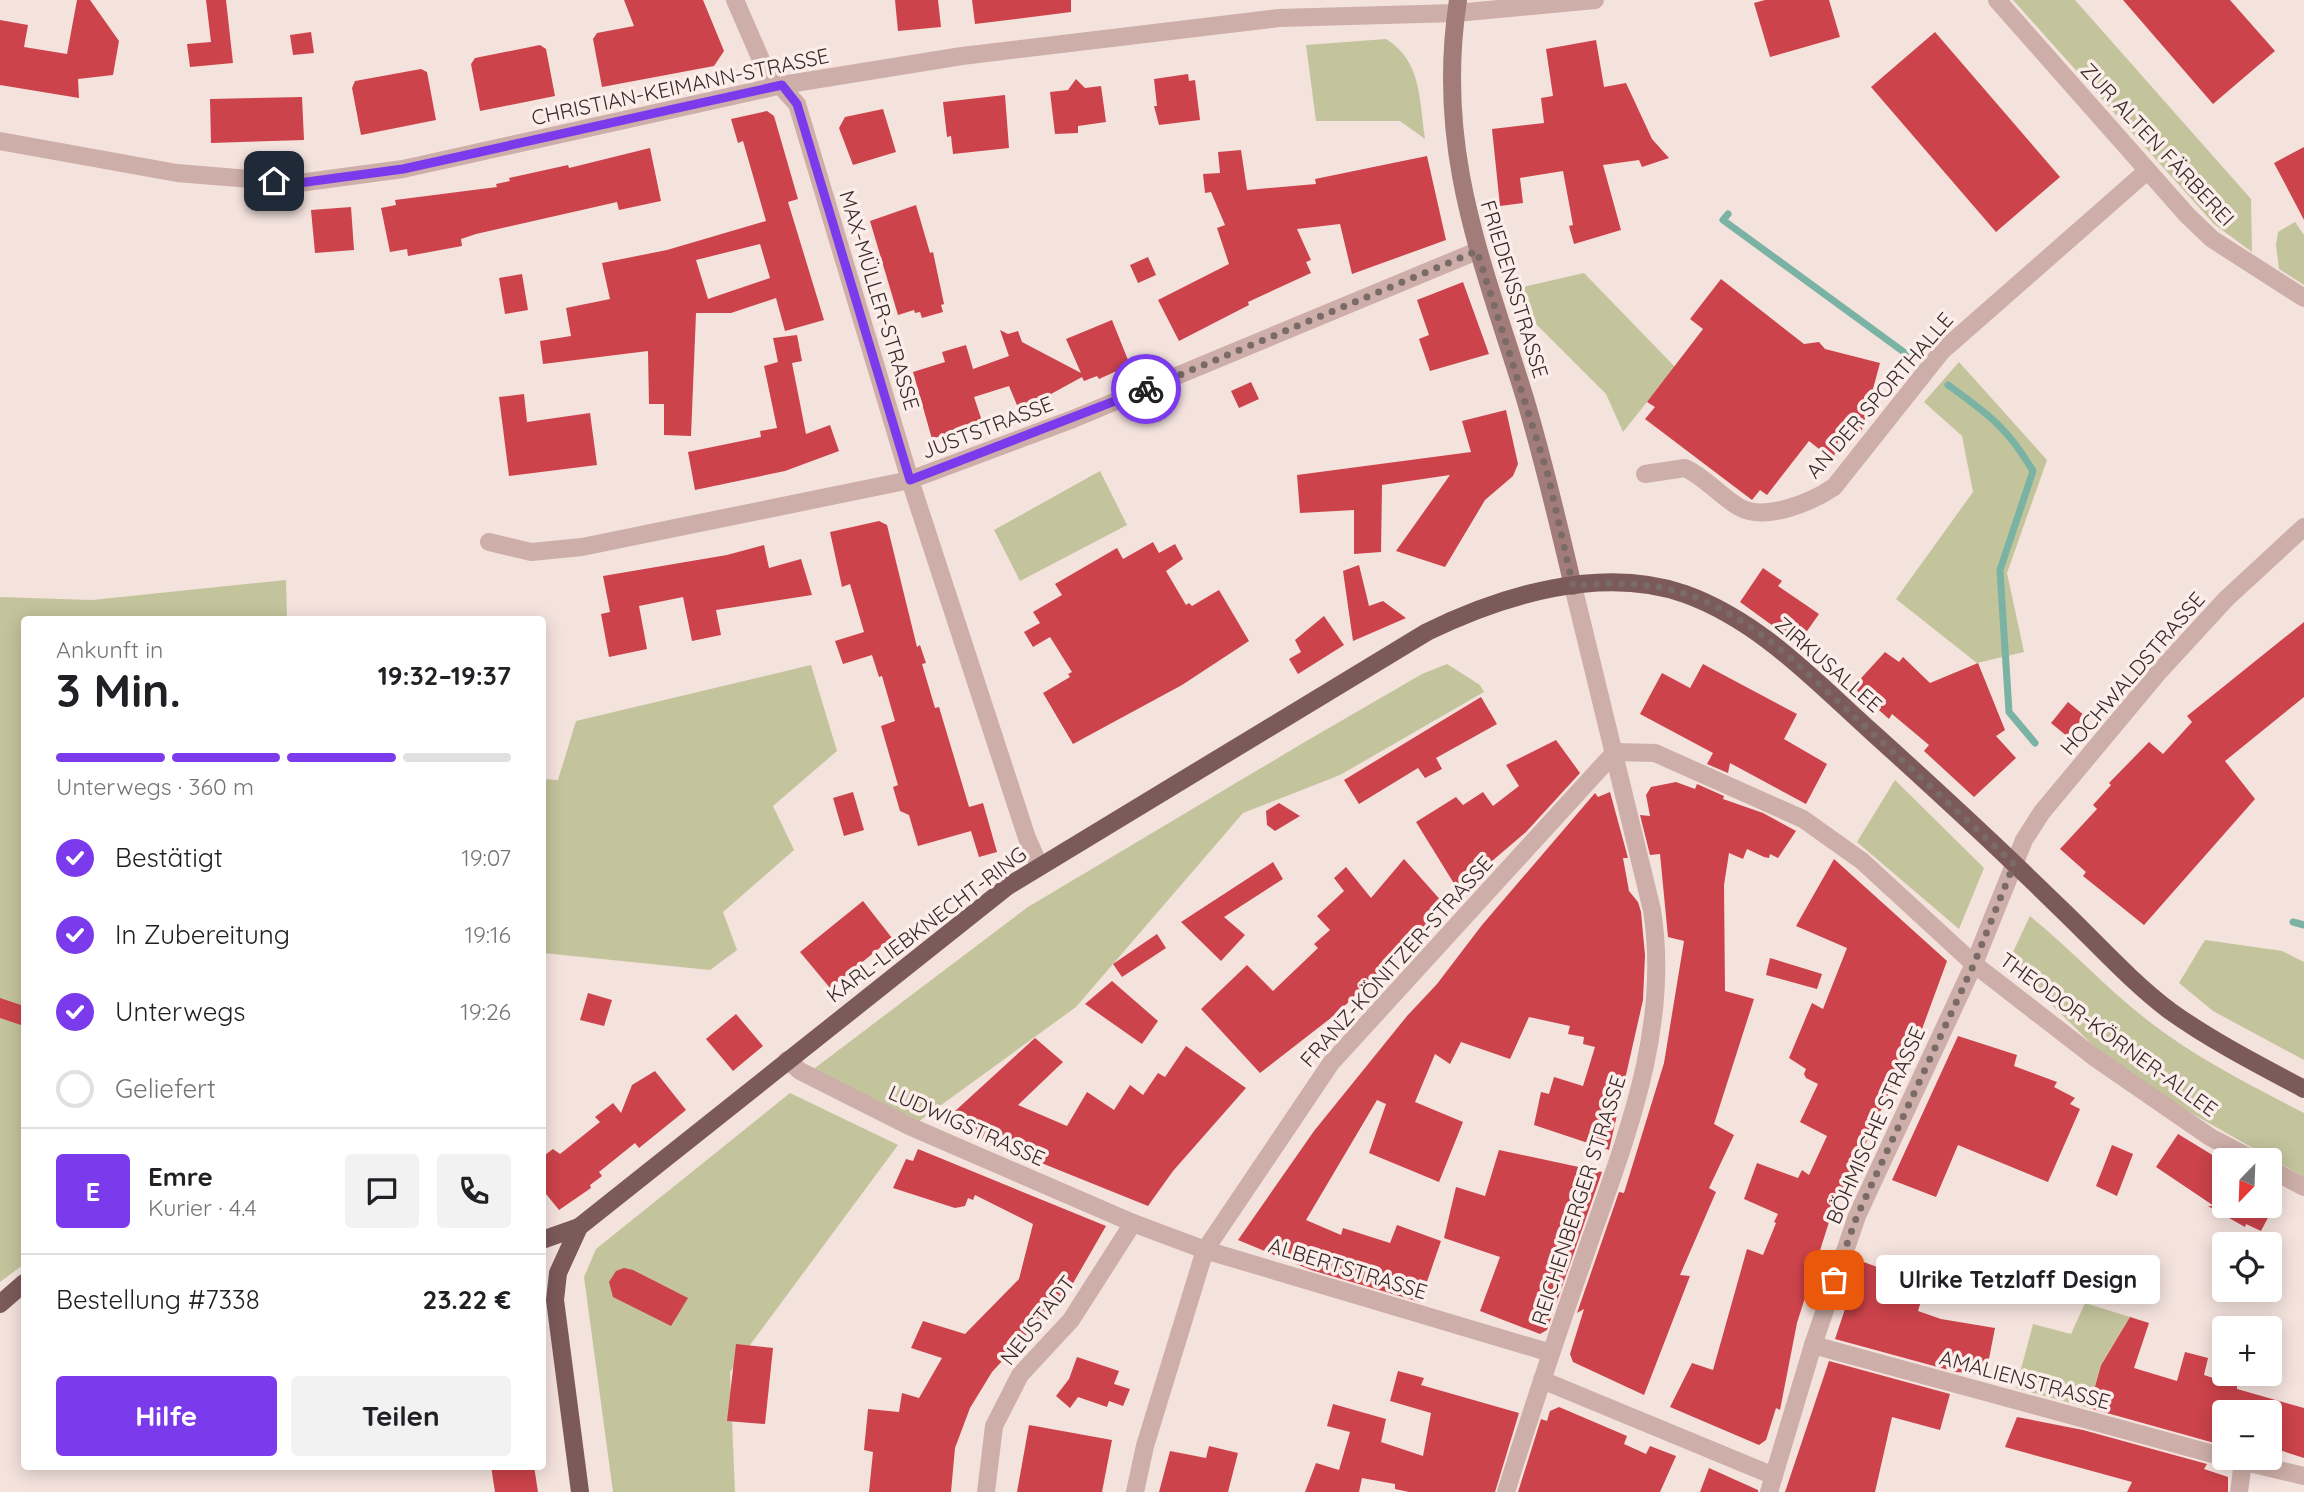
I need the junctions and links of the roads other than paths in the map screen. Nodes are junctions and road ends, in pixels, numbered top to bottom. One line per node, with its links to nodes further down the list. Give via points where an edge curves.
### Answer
1 (735, 0): 5 (street, MAX-MÜLLER-STRASSE, via 765,69)
2 (1595, 0): 4 (street)
3 (1997, 0): 7 (street, ZUR ALTEN FÄRBEREI)
4 (1457, 7): 5 (street, CHRISTIAN-KEIMANN-STRASSE, via 1279,18 962,56); 8 (main road, FRIEDENSSTRASSE, via 1451,97 1458,175)
5 (782, 85): 6 (street, CHRISTIAN-KEIMANN-STRASSE, via 403,169 299,183 177,173); 11 (street, MAX-MÜLLER-STRASSE, via 797,104)
6 (0, 141)
7 (2147, 171): 9 (street, ZUR ALTEN FÄRBEREI, via 2212,239); 10 (street, AN DER SPORTHALLE, via 1942,351 1834,488 1816,499 1753,513 1685,468)
8 (1477, 251): 11 (street, JUSTSTRASSE, via 1073,419); 14 (main road, FRIEDENSSTRASSE, via 1548,475)
9 (2304, 298)
10 (1645, 474)
11 (910, 480): 13 (street, JUSTSTRASSE, via 582,547 531,552); 17 (street, MAX-MÜLLER-STRASSE)
12 (2304, 527): 16 (street, HOCHWALDSTRASSE, via 2227,599 2157,674 2042,812)
13 (489, 542)
14 (1573, 586): 15 (street, REICHENBERGER STRASSE); 16 (main road, ZIRKUSALLEE, via 1621,582 1652,586 1716,607 1750,627 1810,676); 17 (main road, KARL-LIEBKNECHT-RING, via 1488,605 1427,632)
15 (1615, 752): 18 (street, THEODOR-KÖRNER-ALLEE, via 1656,753 1803,819 1862,861); 27 (street, FRANZ-KÖNITZER-STRASSE, via 1331,1063); 31 (street, REICHENBERGER STRASSE, via 1652,910 1658,951 1657,1002 1635,1109)
16 (2014, 864): 18 (street, BÖHMISCHE STRASSE); 20 (main road, via 2171,1011)
17 (1039, 865): 19 (main road, KARL-LIEBKNECHT-RING, via 976,909)
18 (1974, 964): 21 (street, THEODOR-KÖRNER-ALLEE, via 2154,1101); 30 (street, BÖHMISCHE STRASSE, via 1857,1216)
19 (787, 1060): 24 (street, LUDWIGSTRASSE, via 909,1126); 25 (main road, KARL-LIEBKNECHT-RING)
20 (2304, 1089)
21 (2231, 1148)
22 (2282, 1175): 23 (street)
23 (2304, 1187)
24 (1133, 1223): 27 (street, ALBERTSTRASSE); 39 (street, NEUSTADT, via 1071,1320 1020,1375 994,1426)
25 (579, 1227): 26 (main road); 38 (main road, KARL-LIEBKNECHT-RING, via 558,1273 555,1300)
26 (546, 1239)
27 (1205, 1250): 31 (street, ALBERTSTRASSE); 40 (street)
28 (21, 1286): 29 (main road)
29 (0, 1304)
30 (1813, 1345): 33 (street, AMALIENSTRASSE); 37 (street, BÖHMISCHE STRASSE)
31 (1551, 1353): 32 (street, REICHENBERGER STRASSE)
32 (1542, 1380): 37 (street); 41 (street, REICHENBERGER STRASSE)
33 (2212, 1454)
34 (2234, 1470): 42 (street)
35 (2279, 1470): 36 (street, AMALIENSTRASSE)
36 (2304, 1476)
37 (1772, 1484)
38 (580, 1492)
39 (986, 1492)
40 (1135, 1492)
41 (1506, 1492)
42 (2239, 1492)

